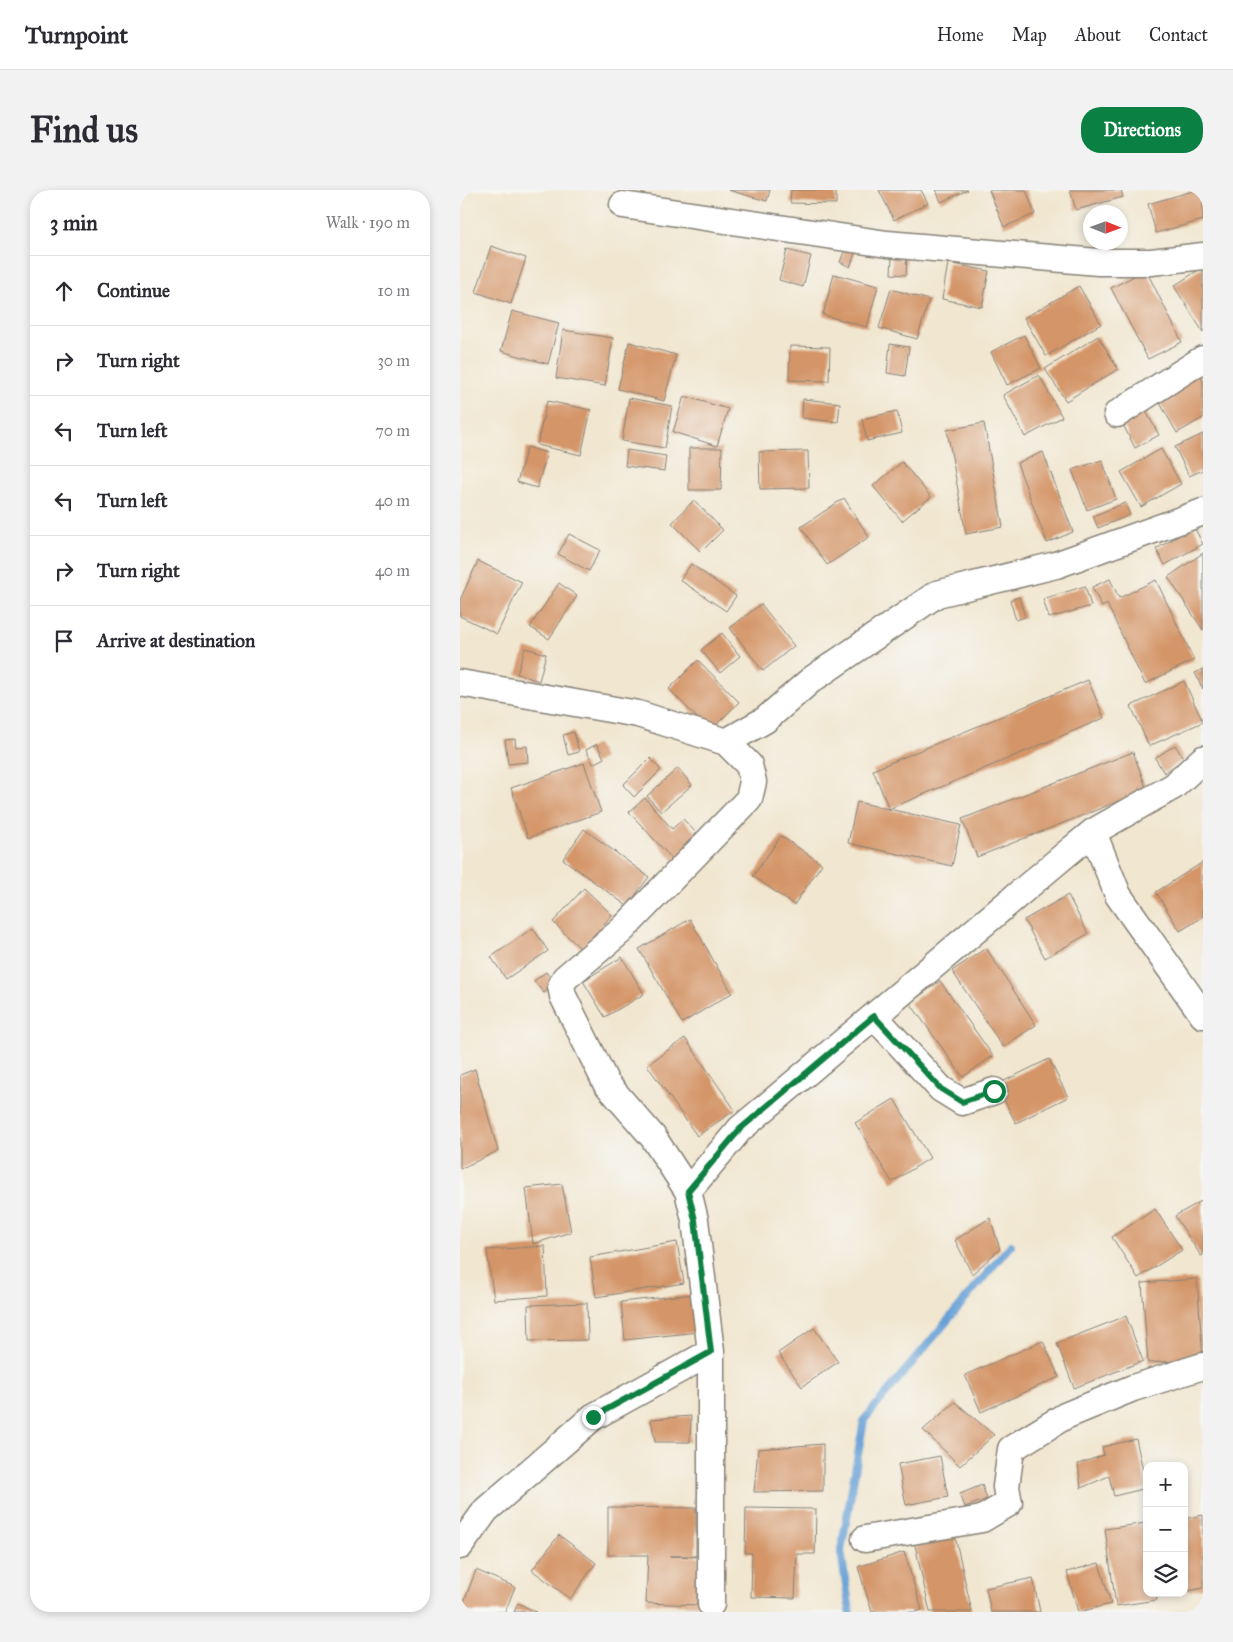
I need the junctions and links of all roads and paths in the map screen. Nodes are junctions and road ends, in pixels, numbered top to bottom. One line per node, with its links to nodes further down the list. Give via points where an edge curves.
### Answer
1 (623, 205): 2 (street, via 887,244 1098,262 1151,262)
2 (1203, 256)
3 (1203, 359): 4 (street)
4 (1117, 414)
5 (1203, 512): 7 (street, via 1056,565 937,594 811,680 765,720)
6 (460, 684): 7 (street, via 638,714)
7 (726, 742): 13 (street, via 749,765 752,782 749,799 622,930 565,978 561,986 606,1083 653,1137)
8 (1203, 759): 9 (street, via 1174,786)
9 (1093, 832): 10 (street, via 1118,895); 11 (street)
10 (1203, 1015)
11 (874, 1016): 12 (street, via 941,1089 962,1102); 13 (street, via 740,1129)
12 (994, 1091)
13 (688, 1191): 14 (street, via 695,1220)
14 (711, 1352): 17 (street, via 593,1417 486,1510); 18 (street)
15 (1203, 1366): 16 (street, via 1133,1388 1065,1416 1011,1450 1006,1487 1009,1503 982,1519)
16 (865, 1539)
17 (460, 1546)
18 (711, 1604)

